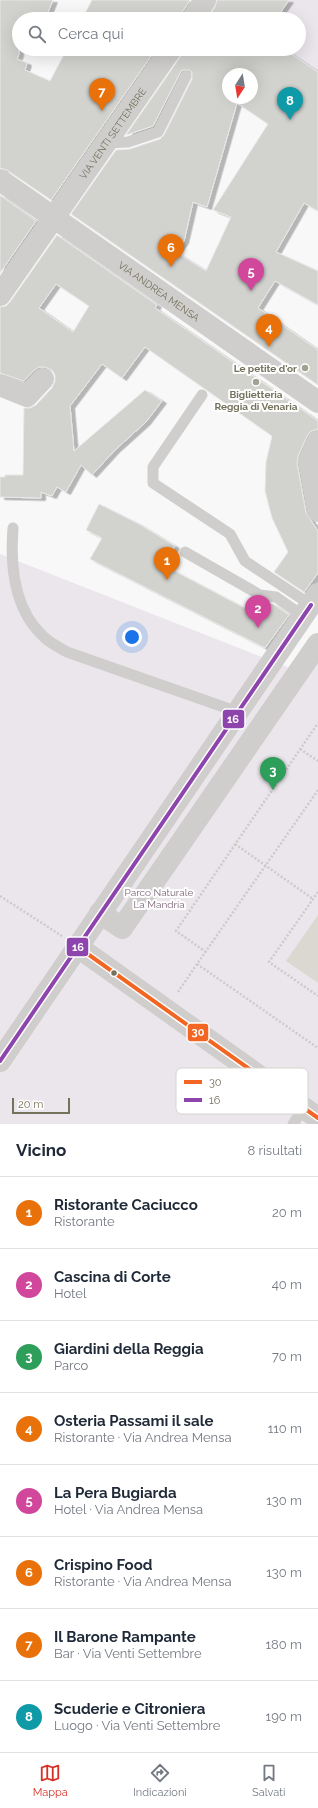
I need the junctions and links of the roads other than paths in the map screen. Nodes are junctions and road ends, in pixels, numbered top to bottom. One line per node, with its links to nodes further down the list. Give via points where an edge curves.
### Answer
1 (205, 0): 2 (street)
2 (197, 12)
3 (166, 56): 5 (street, VIA VENTI SETTEMBRE)
4 (186, 76): 5 (lane, via 158,132 128,142)
5 (105, 144): 7 (street, VIA VENTI SETTEMBRE)
6 (0, 180): 7 (street, VIA ANDREA MENSA)
7 (54, 217): 8 (street, VIA VENTI SETTEMBRE); 12 (street, VIA ANDREA MENSA)
8 (0, 295)
9 (43, 379): 10 (street, via 27,396)
10 (0, 385)
11 (202, 395): 17 (lane, via 153,467 153,483 230,534 245,560)
12 (318, 402)
13 (318, 441): 14 (street, via 309,461)
14 (318, 511)
15 (13, 528): 19 (lane, via 13,574 21,602 44,638 67,652)
16 (185, 552): 17 (lane, via 260,595)
17 (311, 605): 19 (street)
18 (318, 644): 20 (street, via 122,928)
19 (238, 712): 20 (street)
20 (100, 913): 21 (street)
21 (78, 947): 22 (street); 23 (street)
22 (0, 1061)
23 (240, 1068)

